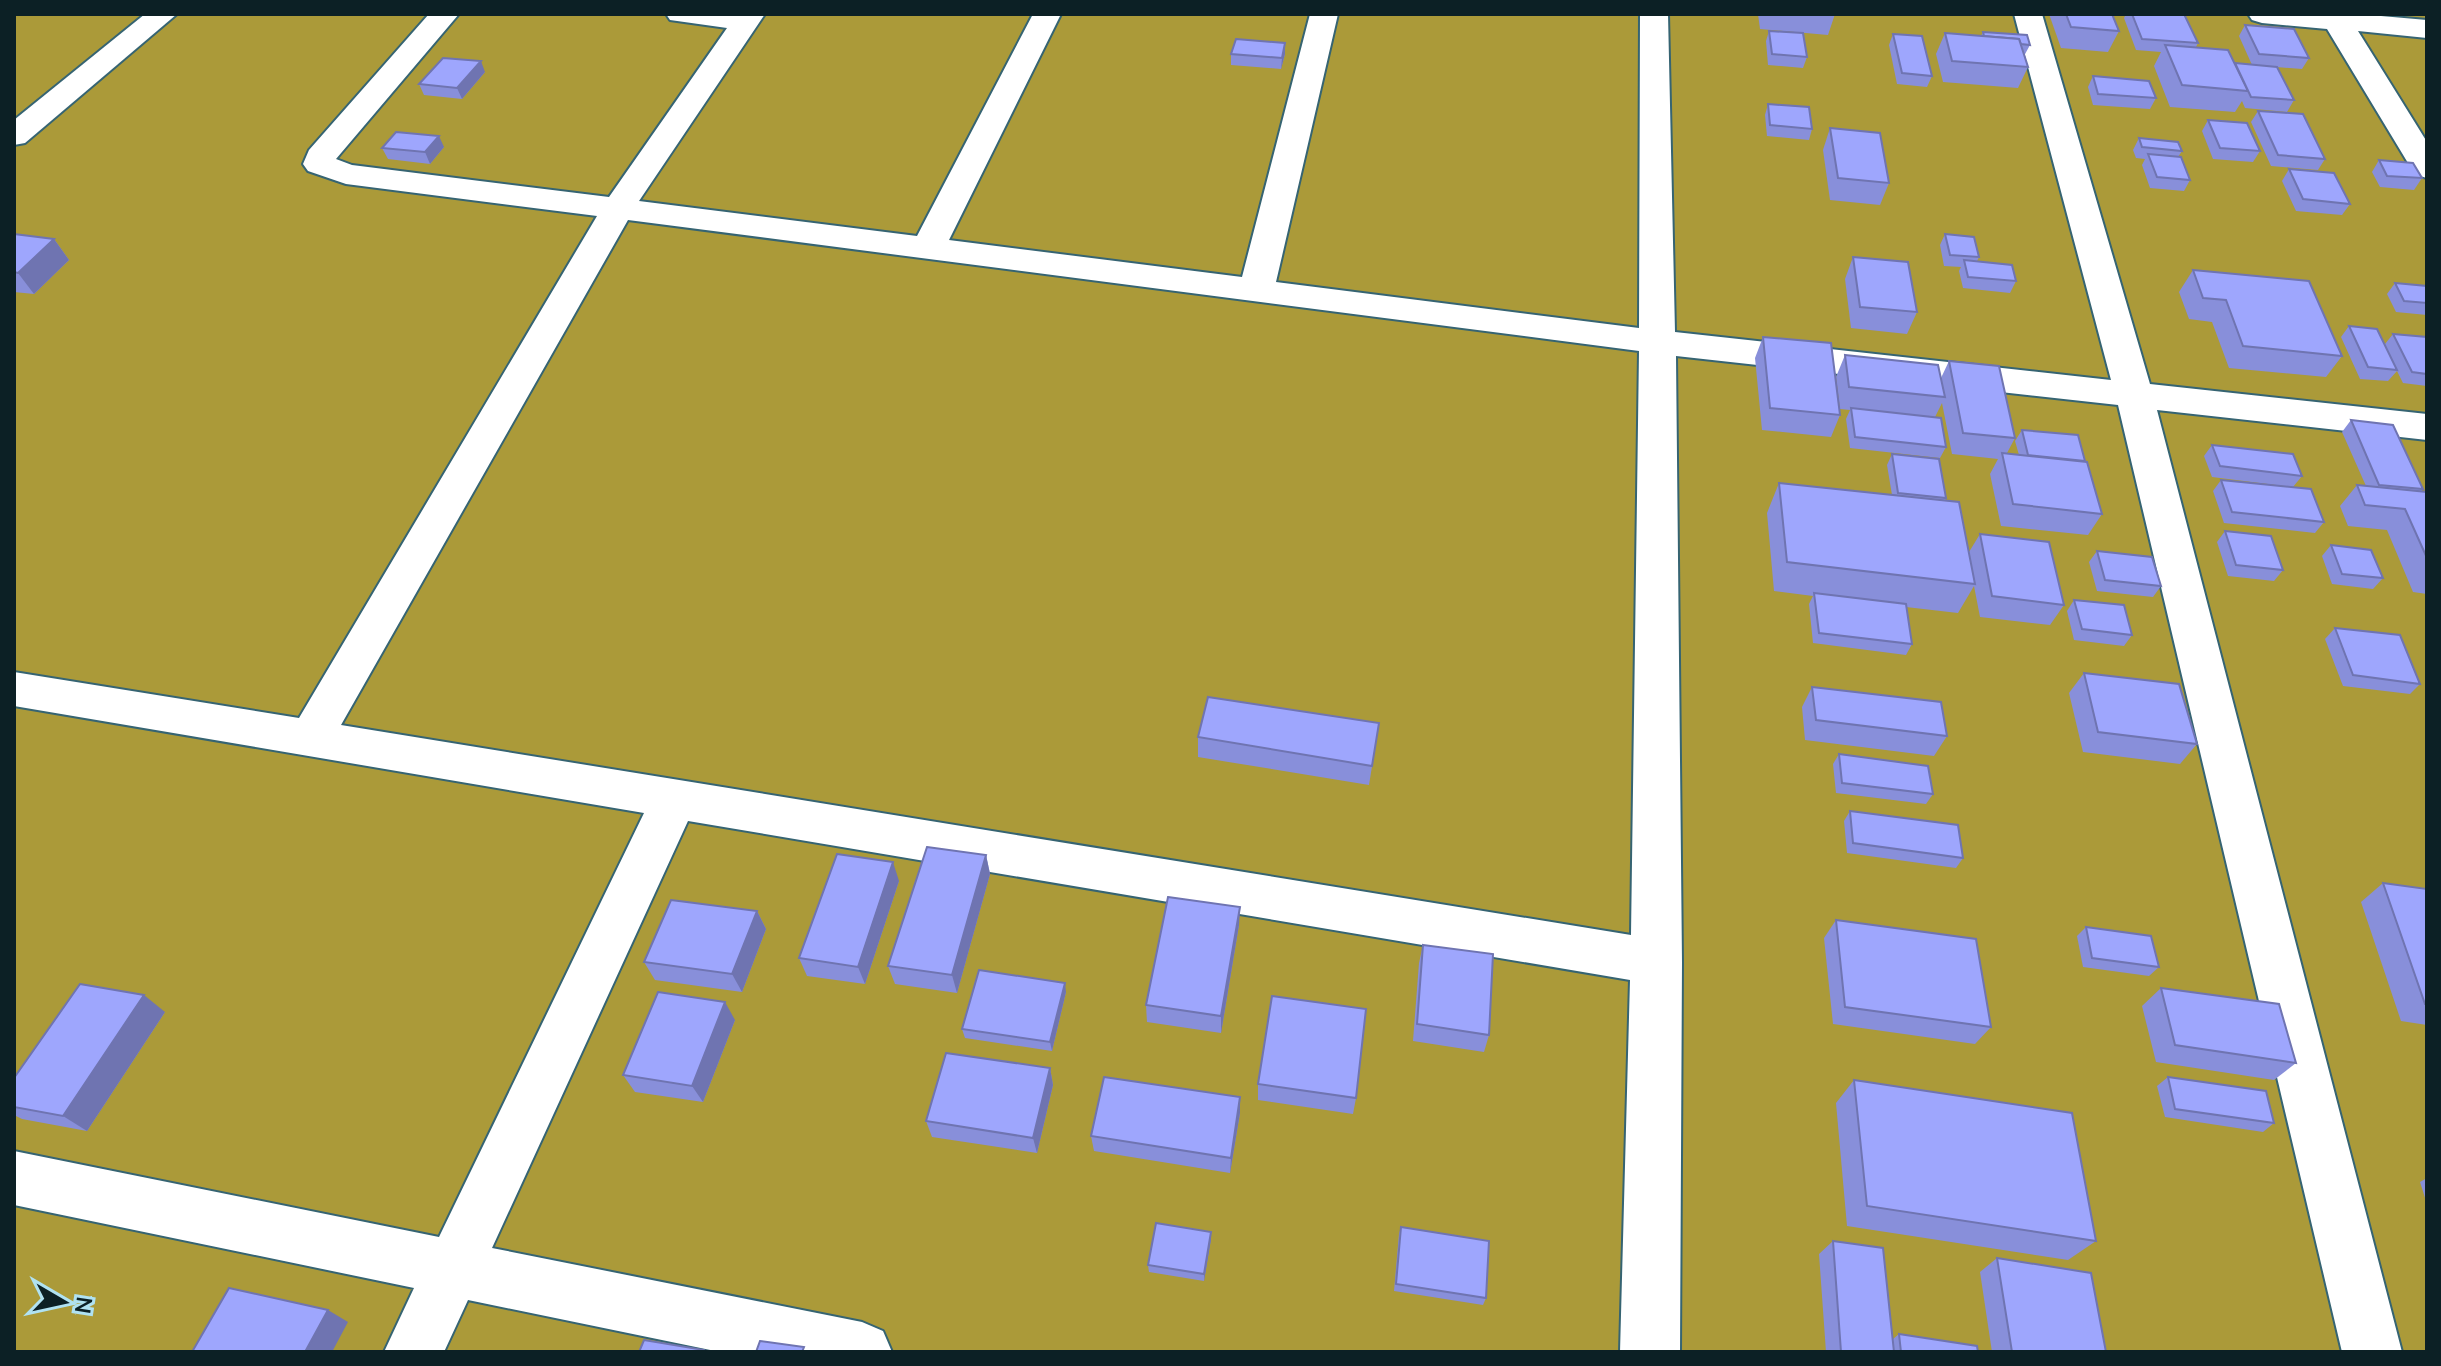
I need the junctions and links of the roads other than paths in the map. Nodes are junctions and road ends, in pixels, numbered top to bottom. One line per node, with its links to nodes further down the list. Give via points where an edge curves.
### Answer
1 (163, 14): 12 (street)
2 (445, 14): 14 (street, via 332,142 319,164 346,174)
3 (680, 14): 9 (street)
4 (1047, 14): 15 (street)
5 (1324, 14): 16 (street)
6 (1654, 14): 17 (street)
7 (2028, 14): 18 (street)
8 (2262, 14): 10 (street)
9 (749, 17): 14 (street)
10 (2334, 17): 11 (street); 13 (street)
11 (2427, 29)
12 (14, 136)
13 (2427, 168)
14 (617, 210): 15 (street); 21 (street)
15 (928, 248): 16 (street)
16 (1256, 290): 17 (street)
17 (1659, 342): 18 (street); 23 (street)
18 (2134, 394): 19 (street); 29 (street)
19 (2427, 427)
20 (14, 689): 21 (street)
21 (310, 739): 22 (street)
22 (675, 798): 23 (street); 25 (street)
23 (1657, 962): 28 (street)
24 (14, 1178): 25 (street)
25 (455, 1269): 26 (street); 27 (street)
26 (414, 1352)
27 (862, 1352)
28 (1650, 1352)
29 (2372, 1352)

